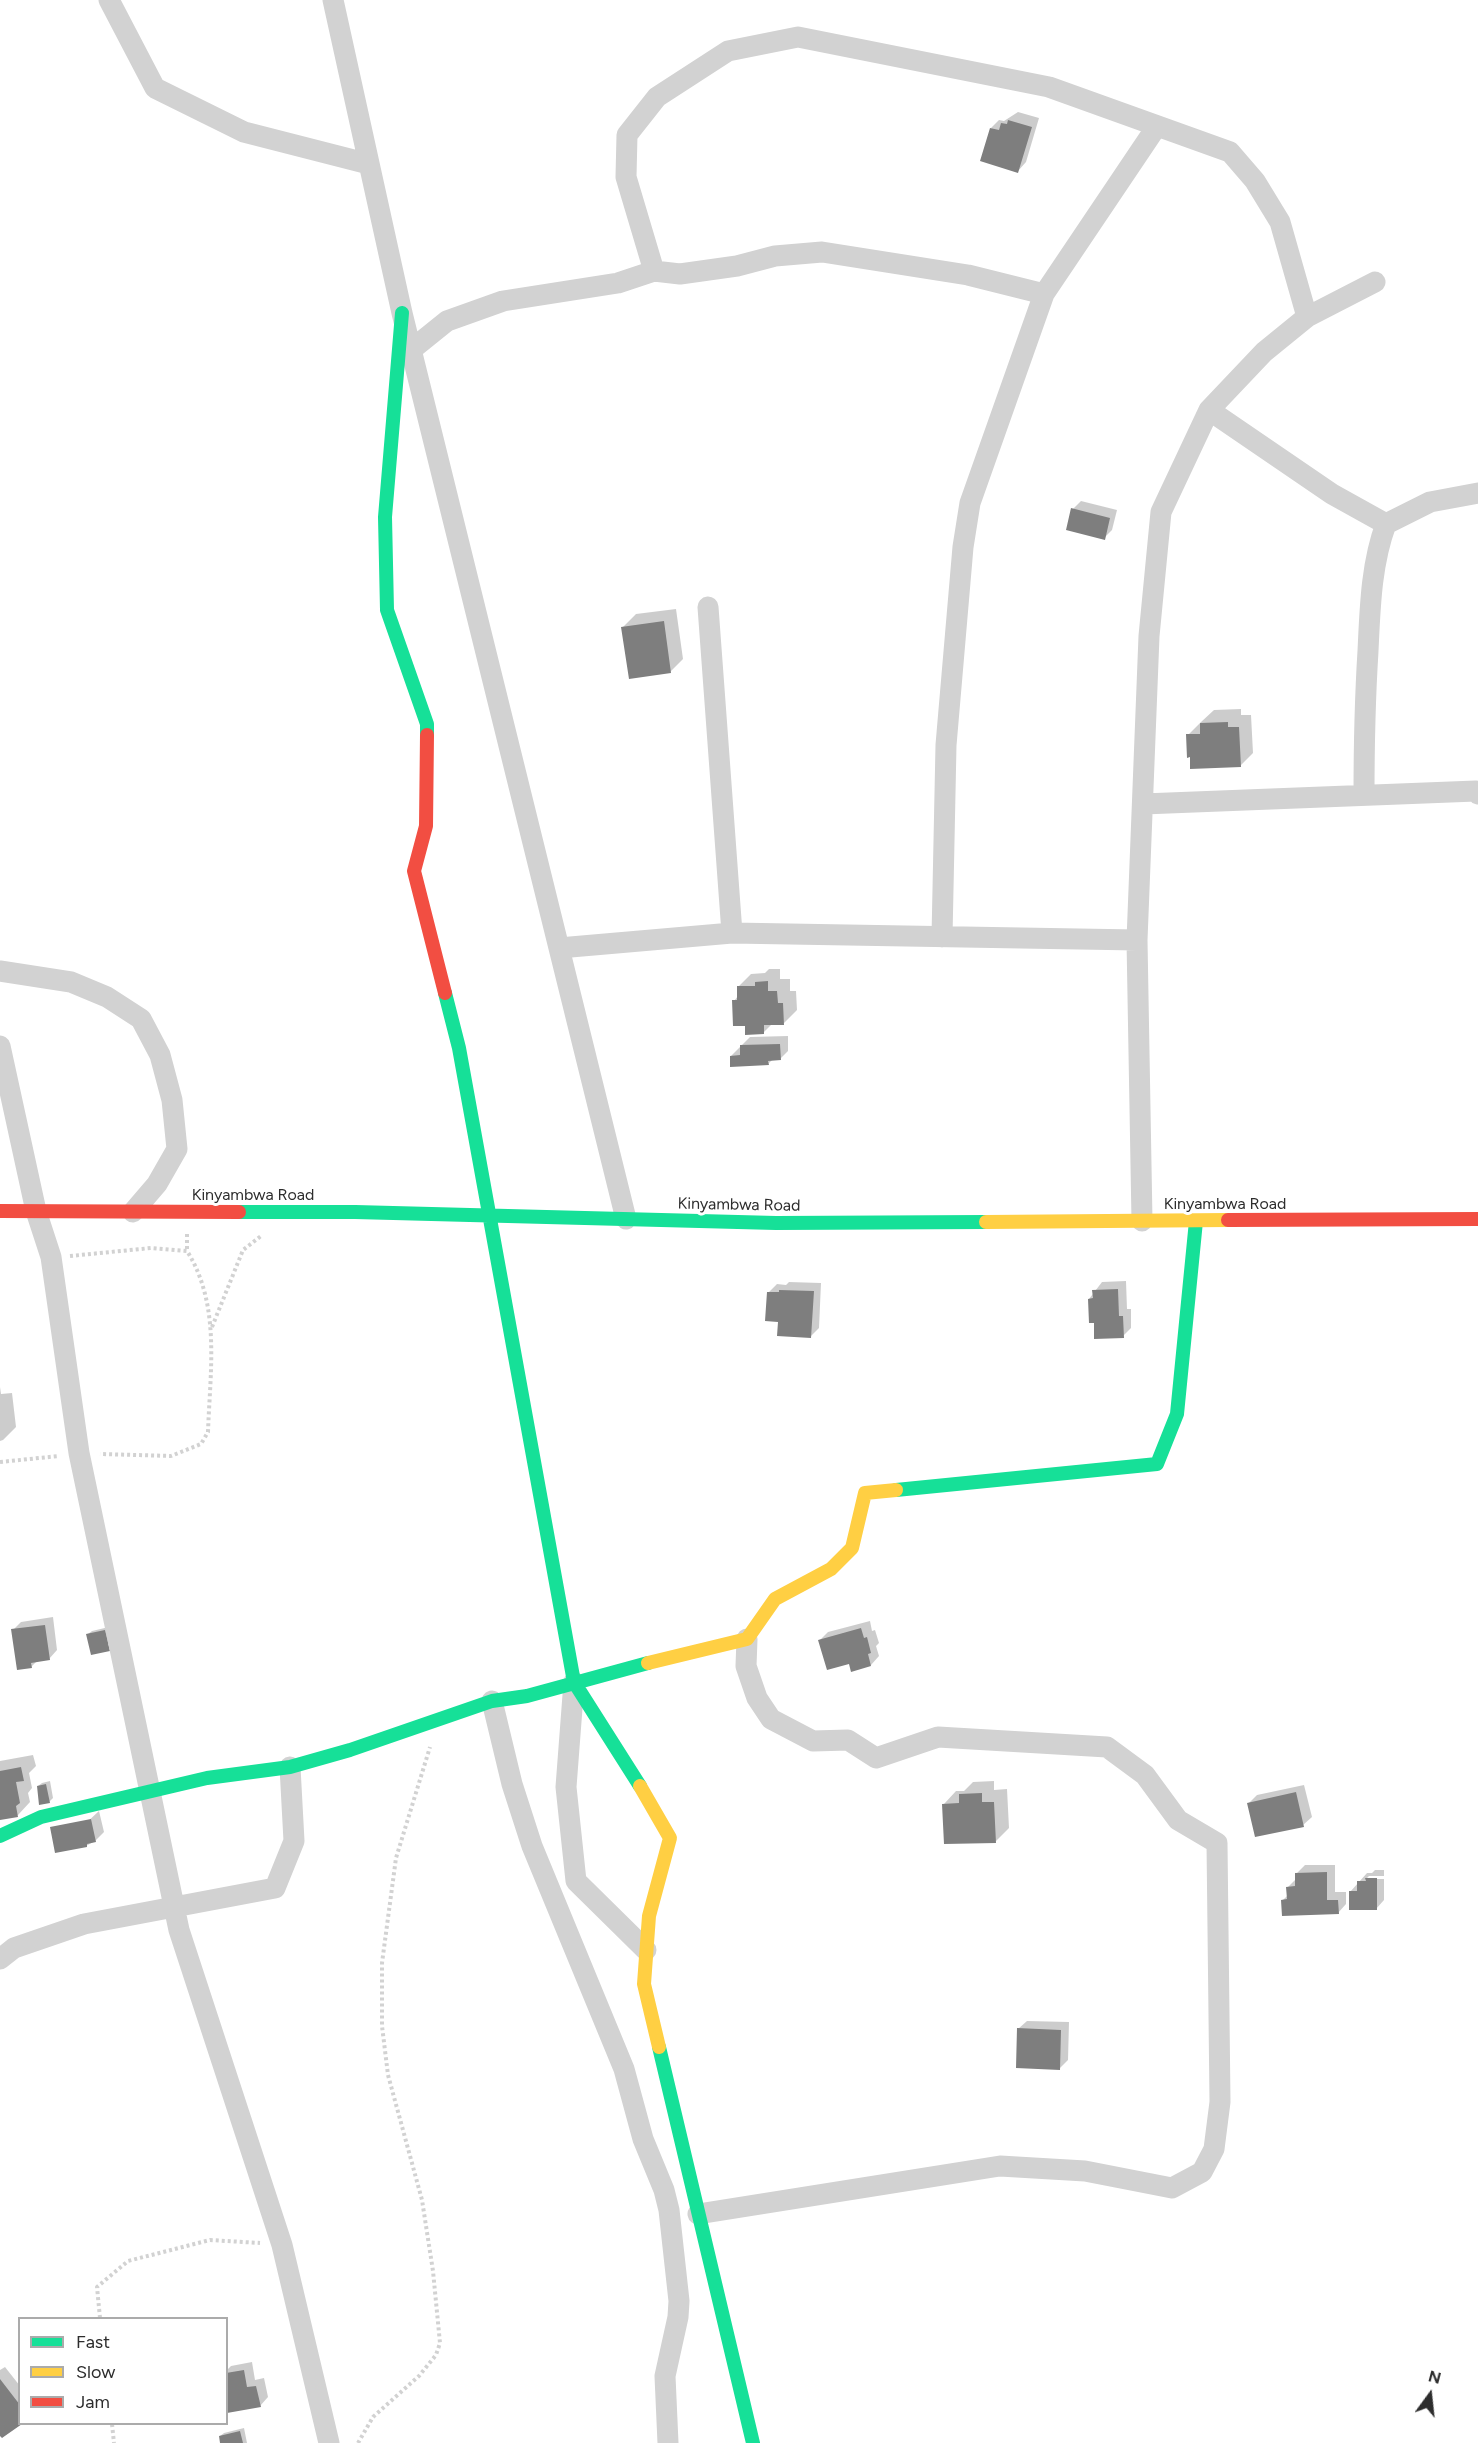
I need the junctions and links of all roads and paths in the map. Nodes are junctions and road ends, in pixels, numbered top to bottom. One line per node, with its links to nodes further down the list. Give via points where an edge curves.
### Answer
1 (109, 0): 4 (street, via 155,88 244,132)
2 (333, 0): 4 (street)
3 (1156, 126): 5 (street, via 1049,87 798,37 728,51 657,97 627,135 627,177); 7 (street); 9 (street, via 1230,152 1255,181 1280,222)
4 (369, 164): 8 (street)
5 (654, 271): 7 (street, via 680,274 775,256 822,252 969,275); 10 (street, via 618,283 503,301 447,321)
6 (1375, 282): 9 (street)
7 (1044, 294): 19 (street, via 970,503 963,547 946,745)
8 (402, 313): 10 (street); 27 (street, via 385,516 387,610 427,724 426,826 414,871 459,1048)
9 (1307, 317): 11 (street, via 1264,352)
10 (411, 350): 21 (street)
11 (1209, 410): 13 (street, via 1332,494); 17 (street, via 1161,512 1149,636)
12 (1478, 493): 13 (street, via 1430,502)
13 (1386, 524): 16 (street, via 1378,546 1370,613 1363,730)
14 (708, 607): 18 (street)
15 (1478, 794): 16 (street, via 1476,791)
16 (1364, 795): 17 (street)
17 (1143, 804): 20 (street)
18 (732, 933): 19 (street); 21 (street)
19 (942, 937): 20 (street)
20 (1137, 940): 30 (street)
21 (559, 948): 28 (street)
22 (0, 971): 26 (street, via 71,982 107,997 141,1019 163,1066 172,1100 177,1149 157,1184)
23 (0, 1046): 25 (street)
24 (0, 1211): 25 (street, Kinyambwa Road)
25 (36, 1211): 26 (street, Kinyambwa Road); 33 (street)
26 (133, 1212): 27 (street, Kinyambwa Road)
27 (490, 1216): 28 (street, Kinyambwa Road); 38 (street)
28 (626, 1219): 30 (street, Kinyambwa Road, via 776,1223)
29 (1478, 1219): 31 (street, Kinyambwa Road)
30 (1142, 1221): 31 (street, Kinyambwa Road)
31 (1196, 1221): 37 (street, via 1177,1414 1157,1464 865,1494 852,1548 831,1569 775,1599)
32 (266, 1232): 34 (path, via 243,1250)
33 (51, 1257): 34 (path, via 151,1248 187,1251 195,1263); 35 (street)
34 (212, 1328): 35 (path, via 208,1432 201,1444 171,1456)
35 (79, 1454): 36 (path); 42 (street)
36 (0, 1462)
37 (747, 1639): 38 (street); 47 (street, via 746,1666 757,1698 771,1719 813,1741 848,1740 876,1758 938,1737 1107,1747 1145,1776 1178,1820 1217,1843 1220,2102 1214,2148 1202,2172 1172,2188 1085,2172 1000,2166)
38 (574, 1682): 39 (street, via 527,1696); 45 (street, via 566,1787 576,1881); 45 (street, via 670,1838 649,1916)
39 (492, 1701): 40 (street); 54 (street, via 532,1846 624,2069 643,2139 669,2210 679,2301 665,2376)
40 (440, 1718): 41 (street); 53 (path, via 396,1858 382,1963 382,2026 388,2075 422,2200 440,2343 436,2355 419,2376 373,2417)
41 (290, 1767): 42 (street, via 207,1778); 44 (street, via 294,1841 275,1888)
42 (150, 1792): 43 (street, via 42,1817); 44 (street)
43 (0, 1836)
44 (175, 1908): 46 (street, via 84,1924 14,1948); 48 (street)
45 (646, 1950): 47 (street, via 644,1984)
46 (0, 1959)
47 (698, 2214): 55 (street)
48 (282, 2245): 49 (path, via 210,2240 128,2261 97,2287); 52 (street)
49 (100, 2317)
50 (112, 2425): 51 (path)
51 (114, 2443)
52 (328, 2443)
53 (358, 2443)
54 (668, 2443)
55 (753, 2443)

